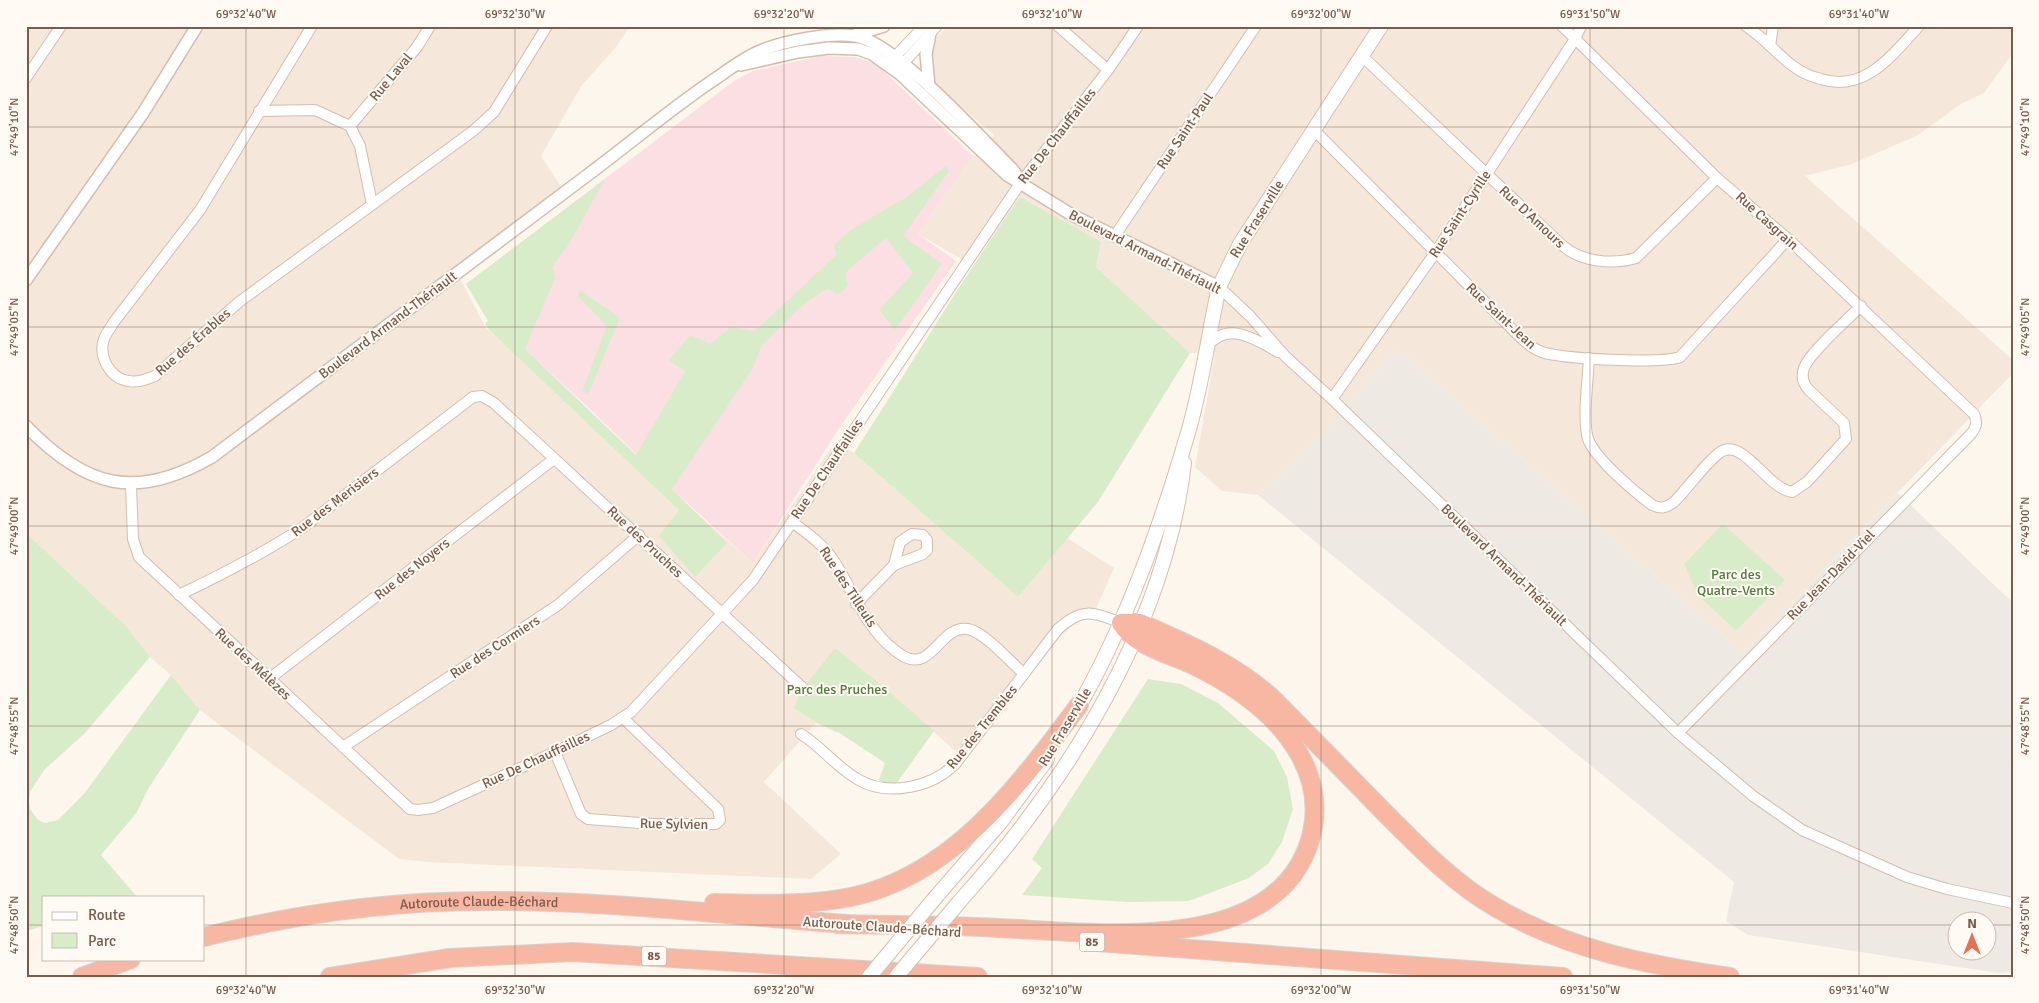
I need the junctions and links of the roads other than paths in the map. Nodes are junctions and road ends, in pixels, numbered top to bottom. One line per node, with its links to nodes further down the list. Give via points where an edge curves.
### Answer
1 (61, 26): 24 (street)
2 (197, 26): 36 (street, via 143,113)
3 (312, 26): 26 (street, Rue des Érables)
4 (430, 26): 27 (street, Rue Laval, via 417,47)
5 (547, 26): 32 (street, Rue des Érables, via 494,112 473,131)
6 (884, 26): 17 (street)
7 (1058, 26): 23 (street)
8 (1138, 26): 23 (street, Rue De Chauffailles)
9 (1256, 26): 33 (street, Rue Saint-Paul)
10 (1381, 26): 20 (main road, Rue Fraserville)
11 (1562, 26): 18 (street, Rue Casgrain)
12 (1581, 26): 18 (street, Rue Saint-Cyrille)
13 (1746, 26): 19 (street)
14 (1773, 26): 19 (street)
15 (1919, 26): 19 (street, via 1877,70 1860,80 1845,83 1814,77 1795,68)
16 (930, 29): 21 (street); 25 (street, via 926,54)
17 (854, 35): 21 (street, Boulevard Armand-Thériault, via 868,39); 22 (street, Boulevard Armand-Thériault, via 776,46 757,52)
18 (1575, 39): 29 (street, Rue Saint-Cyrille); 30 (street, Rue Casgrain)
19 (1770, 46)
20 (1362, 56): 28 (main road, Rue Fraserville); 29 (street, Rue D'Amours)
21 (896, 64): 22 (street, Boulevard Armand-Thériault, via 872,54 843,48 798,52); 25 (street, Boulevard Armand-Thériault); 31 (street, Boulevard Armand-Thériault, via 1007,174)
22 (732, 67): 48 (street, Boulevard Armand-Thériault, via 683,100 212,457 188,471 162,480)
23 (1108, 70): 31 (street, Rue De Chauffailles)
24 (26, 78)
25 (929, 86): 31 (street, Boulevard Armand-Thériault, via 1013,170)
26 (259, 111): 27 (street, via 315,110); 32 (street, Rue des Érables, via 200,210 104,339 102,356 112,372 127,381 142,381 155,376 239,302)
27 (350, 126): 32 (street, via 362,154)
28 (1314, 130): 35 (street, Rue Saint-Jean); 37 (main road, Rue Fraserville, via 1240,244)
29 (1487, 174): 30 (street, Rue D'Amours, via 1573,254 1599,260 1636,258); 35 (street, Rue Saint-Cyrille)
30 (1717, 178): 34 (street, Rue Casgrain)
31 (1021, 182): 33 (street, Boulevard Armand-Thériault, via 1048,202); 49 (street, Rue De Chauffailles)
32 (372, 204)
33 (1114, 237): 37 (street, Boulevard Armand-Thériault)
34 (1788, 240): 38 (street, Rue Casgrain); 41 (street, Rue Saint-Jean, via 1680,357 1663,360)
35 (1435, 252): 41 (street, Rue Saint-Jean, via 1529,345 1549,354); 43 (street, Rue Saint-Cyrille)
36 (26, 280)
37 (1219, 287): 39 (main road, Rue Fraserville); 40 (street, Boulevard Armand-Thériault)
38 (1861, 306): 41 (street, via 1811,358 1802,375 1809,390 1844,424 1846,439 1807,482 1792,492 1776,486 1739,450 1728,449 1714,459 1674,502 1667,507 1652,505 1589,442 1586,427); 44 (street, Rue Casgrain)
39 (1205, 350): 40 (street, via 1212,340 1222,334 1233,333 1250,336); 46 (main road, Rue Fraserville)
40 (1285, 356): 43 (street, Boulevard Armand-Thériault)
41 (1589, 358)
42 (482, 396): 47 (street, Rue des Pruches, via 494,403); 52 (street, Rue des Merisiers, via 473,397 273,547)
43 (1332, 399): 63 (street, Boulevard Armand-Thériault)
44 (1974, 414): 63 (street, Rue Jean-David-Viel, via 1977,420 1970,435)
45 (26, 426): 48 (street, Boulevard Armand-Thériault, via 45,446 73,467 103,480)
46 (1187, 435): 55 (main road, Rue Fraserville, via 1152,544); 56 (main road, Rue Fraserville, via 1177,507)
47 (554, 459): 50 (street, Rue des Pruches); 58 (street, Rue des Noyers)
48 (131, 485): 52 (street, Rue des Mélèzes, via 135,549 139,558)
49 (792, 522): 53 (street, Rue des Tilleuls, via 833,559); 54 (street, Rue De Chauffailles, via 753,580)
50 (639, 536): 54 (street, Rue des Pruches); 64 (street, Rue des Cormiers, via 558,605)
51 (894, 565): 53 (street)
52 (178, 595): 58 (street, Rue des Mélèzes)
53 (856, 604): 57 (street, Rue des Tilleuls, via 904,656 922,658 936,649 950,632 968,628 981,635)
54 (722, 614): 59 (street, Rue des Pruches); 61 (street, Rue De Chauffailles)
55 (1121, 622): 56 (highway); 57 (street, Rue des Trembles, via 1090,613 1076,615 1058,630); 60 (main road, Rue Fraserville)
56 (1137, 631): 69 (highway, via 1238,690 1275,722 1298,752 1312,785 1314,822 1307,849 1285,885 1262,903 1240,914 1193,927 1158,931); 77 (main road, Rue Fraserville, bridge, via 1098,713 1056,781 1006,849); 80 (highway, via 1206,652 1248,677 1441,868 1494,906 1548,934 1589,949)
57 (1024, 674): 62 (street, Rue des Trembles, via 948,772 926,783 900,788 860,781)
58 (269, 679): 64 (street, Rue des Mélèzes)
59 (805, 690)
60 (1079, 705): 67 (highway, via 1033,766 982,822 922,869 869,892 833,900 775,904 564,897); 75 (main road, Rue Fraserville, bridge, via 1019,799)
61 (623, 718): 65 (street, Rue De Chauffailles); 65 (street, Rue Sylvien, via 718,809 720,820 716,824 588,820 581,814)
62 (801, 734)
63 (1678, 734): 68 (street, Boulevard Armand-Thériault, via 1752,796 1802,830 1907,876 1947,889)
64 (343, 747): 66 (street, Rue des Mélèzes, via 410,809)
65 (555, 752): 66 (street, Rue De Chauffailles)
66 (426, 810)
67 (477, 901): 69 (highway, Autoroute Claude-Béchard / 85, via 611,906); 70 (highway, Autoroute Claude-Béchard / 85, via 357,909)
68 (2013, 903)
69 (837, 924): 79 (highway, Autoroute Claude-Béchard / 85)
70 (205, 937)
71 (128, 960): 73 (highway)
72 (784, 965): 74 (highway, 85, via 620,954 532,953 440,959); 76 (highway); 78 (highway, 85)
73 (82, 977)
74 (330, 977)
75 (868, 977)
76 (886, 977)
77 (896, 977)
78 (978, 977)
79 (1563, 977)
80 (1730, 977)

